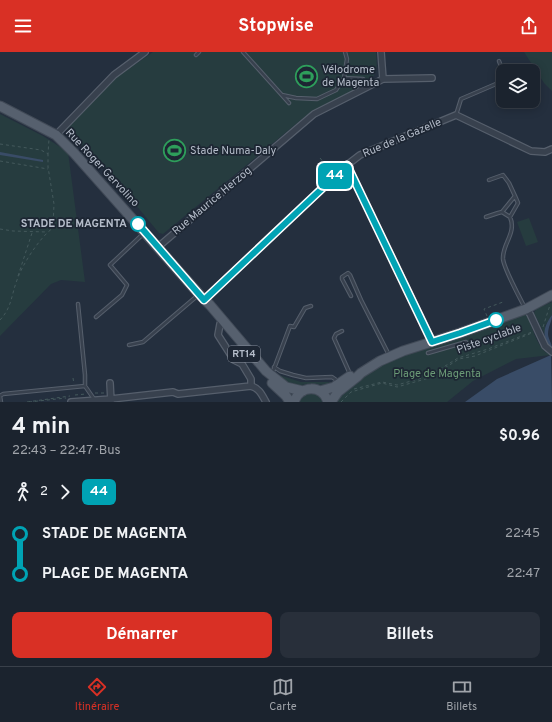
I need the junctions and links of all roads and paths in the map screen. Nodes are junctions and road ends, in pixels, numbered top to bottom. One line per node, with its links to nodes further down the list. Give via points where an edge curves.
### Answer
1 (145, 52): 18 (street, via 114,75)
2 (199, 52): 6 (lane)
3 (243, 52): 14 (lane)
4 (345, 52): 9 (lane, via 347,59)
5 (381, 52): 12 (street)
6 (196, 55)
7 (499, 61): 8 (lane)
8 (500, 64)
9 (344, 78): 11 (lane); 14 (lane, via 336,90 317,99)
10 (432, 78): 12 (street)
11 (363, 79)
12 (383, 79): 36 (street, Rue Maurice Herzog, via 314,114)
13 (496, 84): 17 (lane, via 461,100)
14 (282, 95): 15 (lane)
15 (290, 103)
16 (0, 106): 18 (main road, Rue Roger Gervolino / RT14)
17 (456, 115): 20 (street, via 531,151 545,152); 24 (street, Rue de la Gazelle, via 360,155)
18 (53, 134): 21 (path); 34 (main road, Rue Roger Gervolino / RT14, via 74,153)
19 (0, 144): 21 (path, via 41,150)
20 (552, 149)
21 (48, 154): 25 (path)
22 (320, 158): 27 (path, via 325,164)
23 (0, 161): 25 (path)
24 (347, 165): 27 (street, Rue de la Gazelle); 51 (street)
25 (48, 168): 33 (path, via 54,204 53,228)
26 (489, 180): 28 (lane, via 503,175 510,183)
27 (330, 182): 39 (street, Rue de la Gazelle)
28 (515, 196): 29 (lane); 31 (lane, via 518,203)
29 (502, 212): 30 (lane); 31 (lane)
30 (486, 217)
31 (510, 217): 44 (lane, via 513,228 503,260)
32 (0, 230): 35 (path)
33 (47, 232): 35 (path); 37 (path)
34 (145, 232): 36 (main road, Rue Roger Gervolino / RT14); 45 (lane, via 110,266 127,285 122,295)
35 (32, 233): 37 (path)
36 (158, 247): 39 (main road, Rue Roger Gervolino / RT14)
37 (18, 279): 46 (path, via 8,312)
38 (351, 296): 56 (lane, via 342,279 348,273)
39 (202, 297): 48 (main road, Rue Roger Gervolino / RT14); 53 (lane, via 143,342); 57 (main road, Rue Roger Gervolino / RT14, via 262,368)
40 (552, 298): 44 (main road); 49 (path, via 542,327)
41 (503, 302): 47 (path, via 484,309)
42 (78, 304): 61 (lane)
43 (311, 306): 57 (lane, via 305,308 294,327 290,326)
44 (526, 309): 47 (main road); 49 (street)
45 (96, 317)
46 (0, 320)
47 (490, 322): 51 (main road)
48 (220, 324): 62 (street, Rue Roger Gervolino, via 218,334 234,360 242,364 251,379); 71 (main road, Rue Roger Gervolino / RT14, via 258,370)
49 (537, 330): 54 (street, via 545,346); 74 (path, Piste cyclable, via 458,358 429,376 397,385 382,382 350,391)
50 (342, 331): 58 (lane, via 334,338)
51 (432, 342): 56 (main road)
52 (466, 342): 55 (lane)
53 (129, 345)
54 (552, 352)
55 (428, 353)
56 (390, 356): 58 (main road)
57 (273, 371): 60 (lane, via 306,378 332,377); 63 (main road, Rue Roger Gervolino / RT14, via 286,387)
58 (352, 378): 60 (main road); 73 (main road)
59 (110, 383): 67 (street)
60 (339, 383): 64 (main road)
61 (85, 386): 65 (lane); 66 (lane)
62 (251, 386): 67 (street, via 178,394 173,392); 70 (street, via 260,391)
63 (303, 390): 64 (main road, Rue Roger Gervolino, via 312,388); 72 (main road)
64 (320, 391): 73 (main road)
65 (0, 395): 68 (lane)
66 (94, 400): 67 (street); 69 (street)
67 (111, 401)
68 (1, 402)
69 (71, 402)
70 (266, 402)
71 (290, 402)
72 (294, 402)
73 (330, 402)
74 (340, 402)

